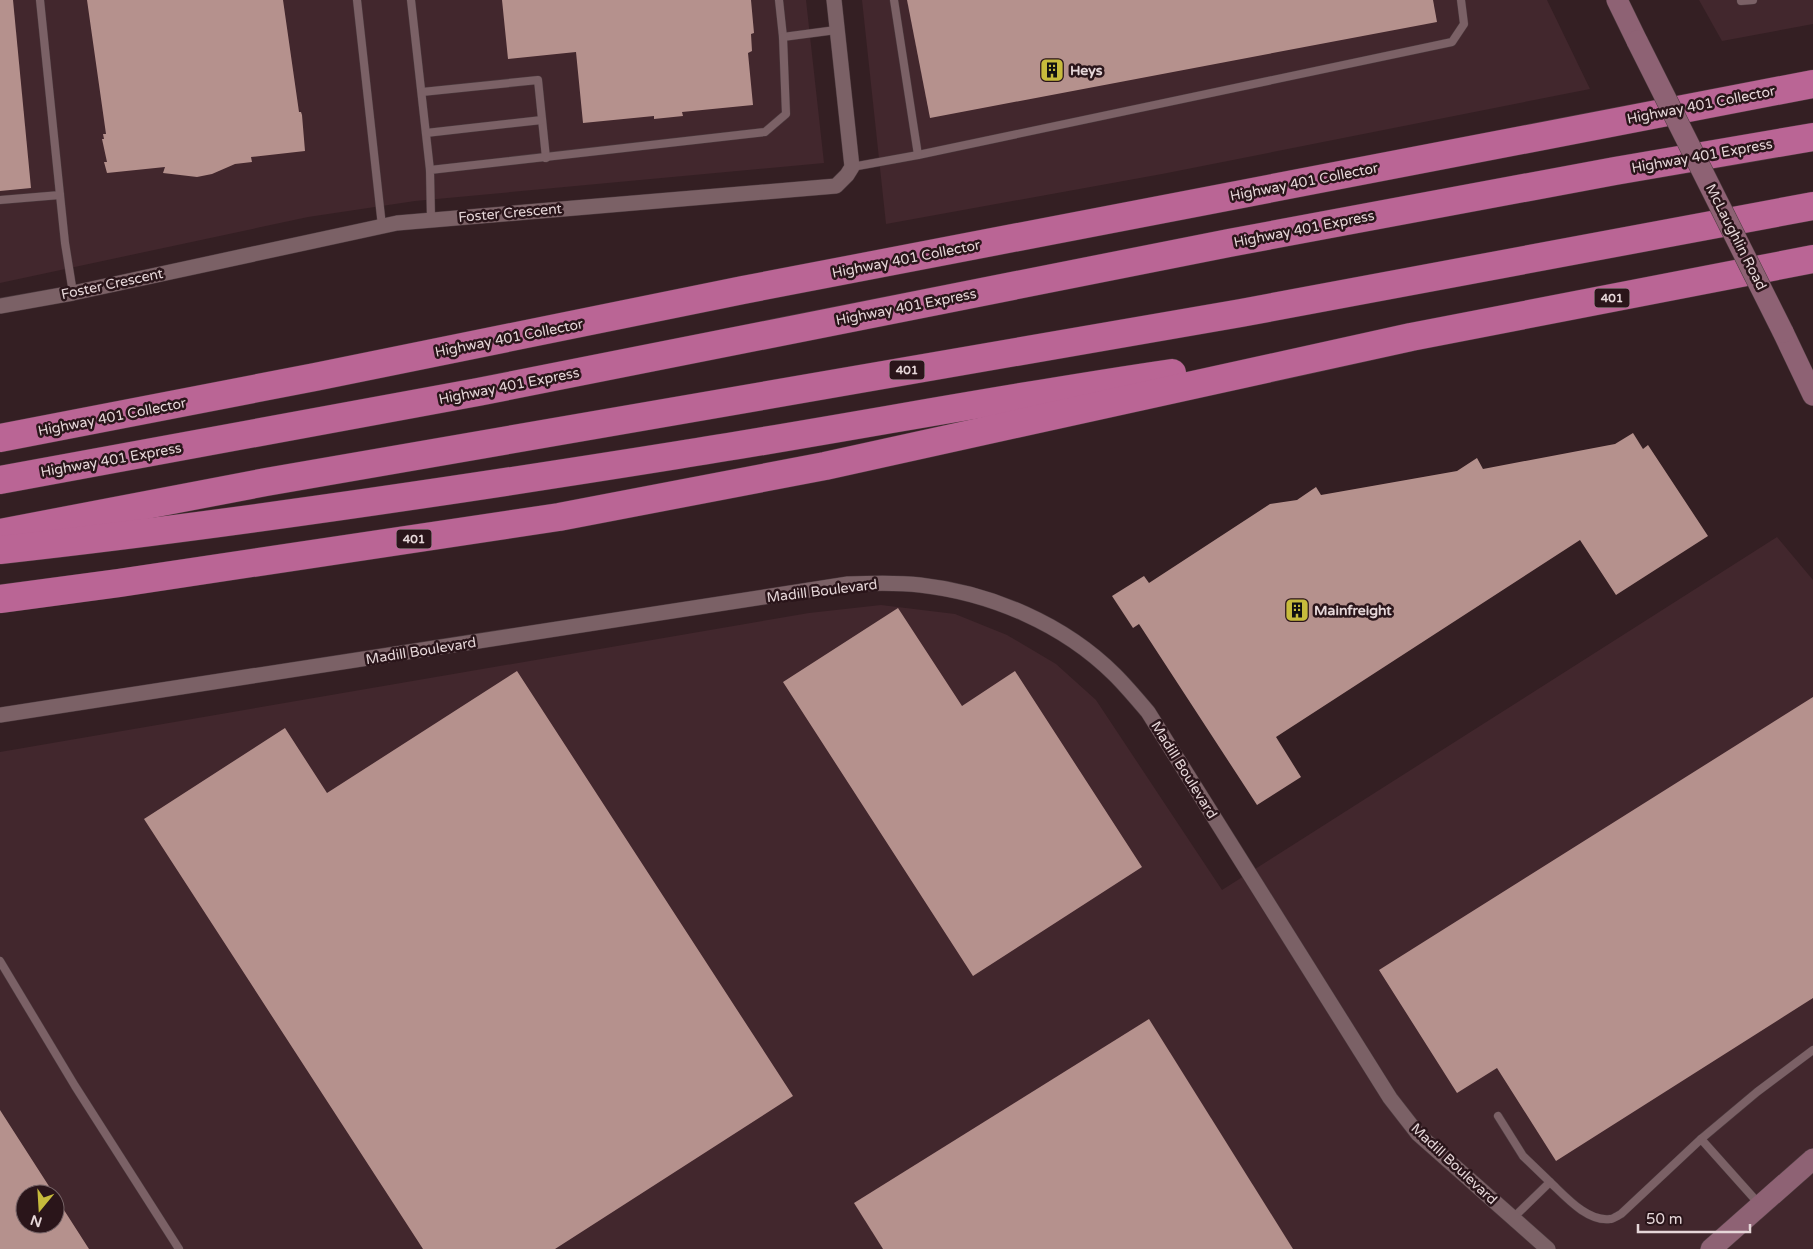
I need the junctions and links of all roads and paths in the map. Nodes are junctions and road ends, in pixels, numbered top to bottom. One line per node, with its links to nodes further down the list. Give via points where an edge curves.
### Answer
1 (40, 0): 22 (lane)
2 (357, 0): 26 (lane)
3 (410, 0): 14 (lane)
4 (778, 0): 12 (lane)
5 (834, 0): 11 (street)
6 (894, 0): 18 (lane)
7 (1461, 0): 18 (lane, via 1464,24 1452,42)
8 (1617, 0): 31 (street, McLaughlin Road, bridge)
9 (1753, 0): 10 (lane)
10 (1742, 1)
11 (836, 30): 12 (lane); 20 (street)
12 (783, 37): 19 (lane, via 786,114 766,132)
13 (1813, 84): 32 (highway, Highway 401 Collector, via 753,288)
14 (422, 92): 15 (lane, via 538,80); 16 (lane)
15 (542, 120): 16 (lane); 19 (lane)
16 (426, 133): 21 (lane)
17 (1813, 137): 33 (highway, Highway 401 Express, via 1229,243 488,390)
18 (918, 155): 20 (lane)
19 (546, 158): 21 (lane)
20 (852, 167): 25 (street, Foster Crescent, via 836,186)
21 (430, 170): 25 (lane)
22 (60, 195): 23 (lane); 28 (lane)
23 (0, 200)
24 (1813, 206): 34 (highway, 401, via 1241,313 266,482)
25 (431, 219): 26 (street, Foster Crescent)
26 (382, 226): 28 (street, Foster Crescent)
27 (1813, 259): 30 (highway, 401)
28 (73, 293): 29 (street, Foster Crescent)
29 (0, 306)
30 (1410, 337): 35 (highway, via 1091,385 680,455 270,517); 36 (highway, 401, via 825,466 568,516)
31 (1813, 394)
32 (0, 438)
33 (0, 480)
34 (0, 533)
35 (0, 550)
36 (119, 583): 37 (highway, 401); 38 (highway)
37 (0, 599)
38 (0, 611)
39 (0, 715): 47 (street, Madill Boulevard, via 848,584 920,585 991,601 1049,626 1087,651 1114,674 1148,712 1390,1098 1418,1134)
40 (0, 961): 48 (lane, via 75,1086)
41 (1813, 1050): 43 (lane)
42 (1498, 1116): 45 (lane, via 1523,1156)
43 (1701, 1139): 45 (lane, via 1621,1214 1610,1219 1596,1218 1583,1211); 46 (lane)
44 (1813, 1159): 46 (street)
45 (1550, 1182): 47 (lane)
46 (1760, 1204): 50 (street)
47 (1513, 1218): 49 (street, Madill Boulevard)
48 (180, 1249)
49 (1548, 1249)
50 (1711, 1249)

